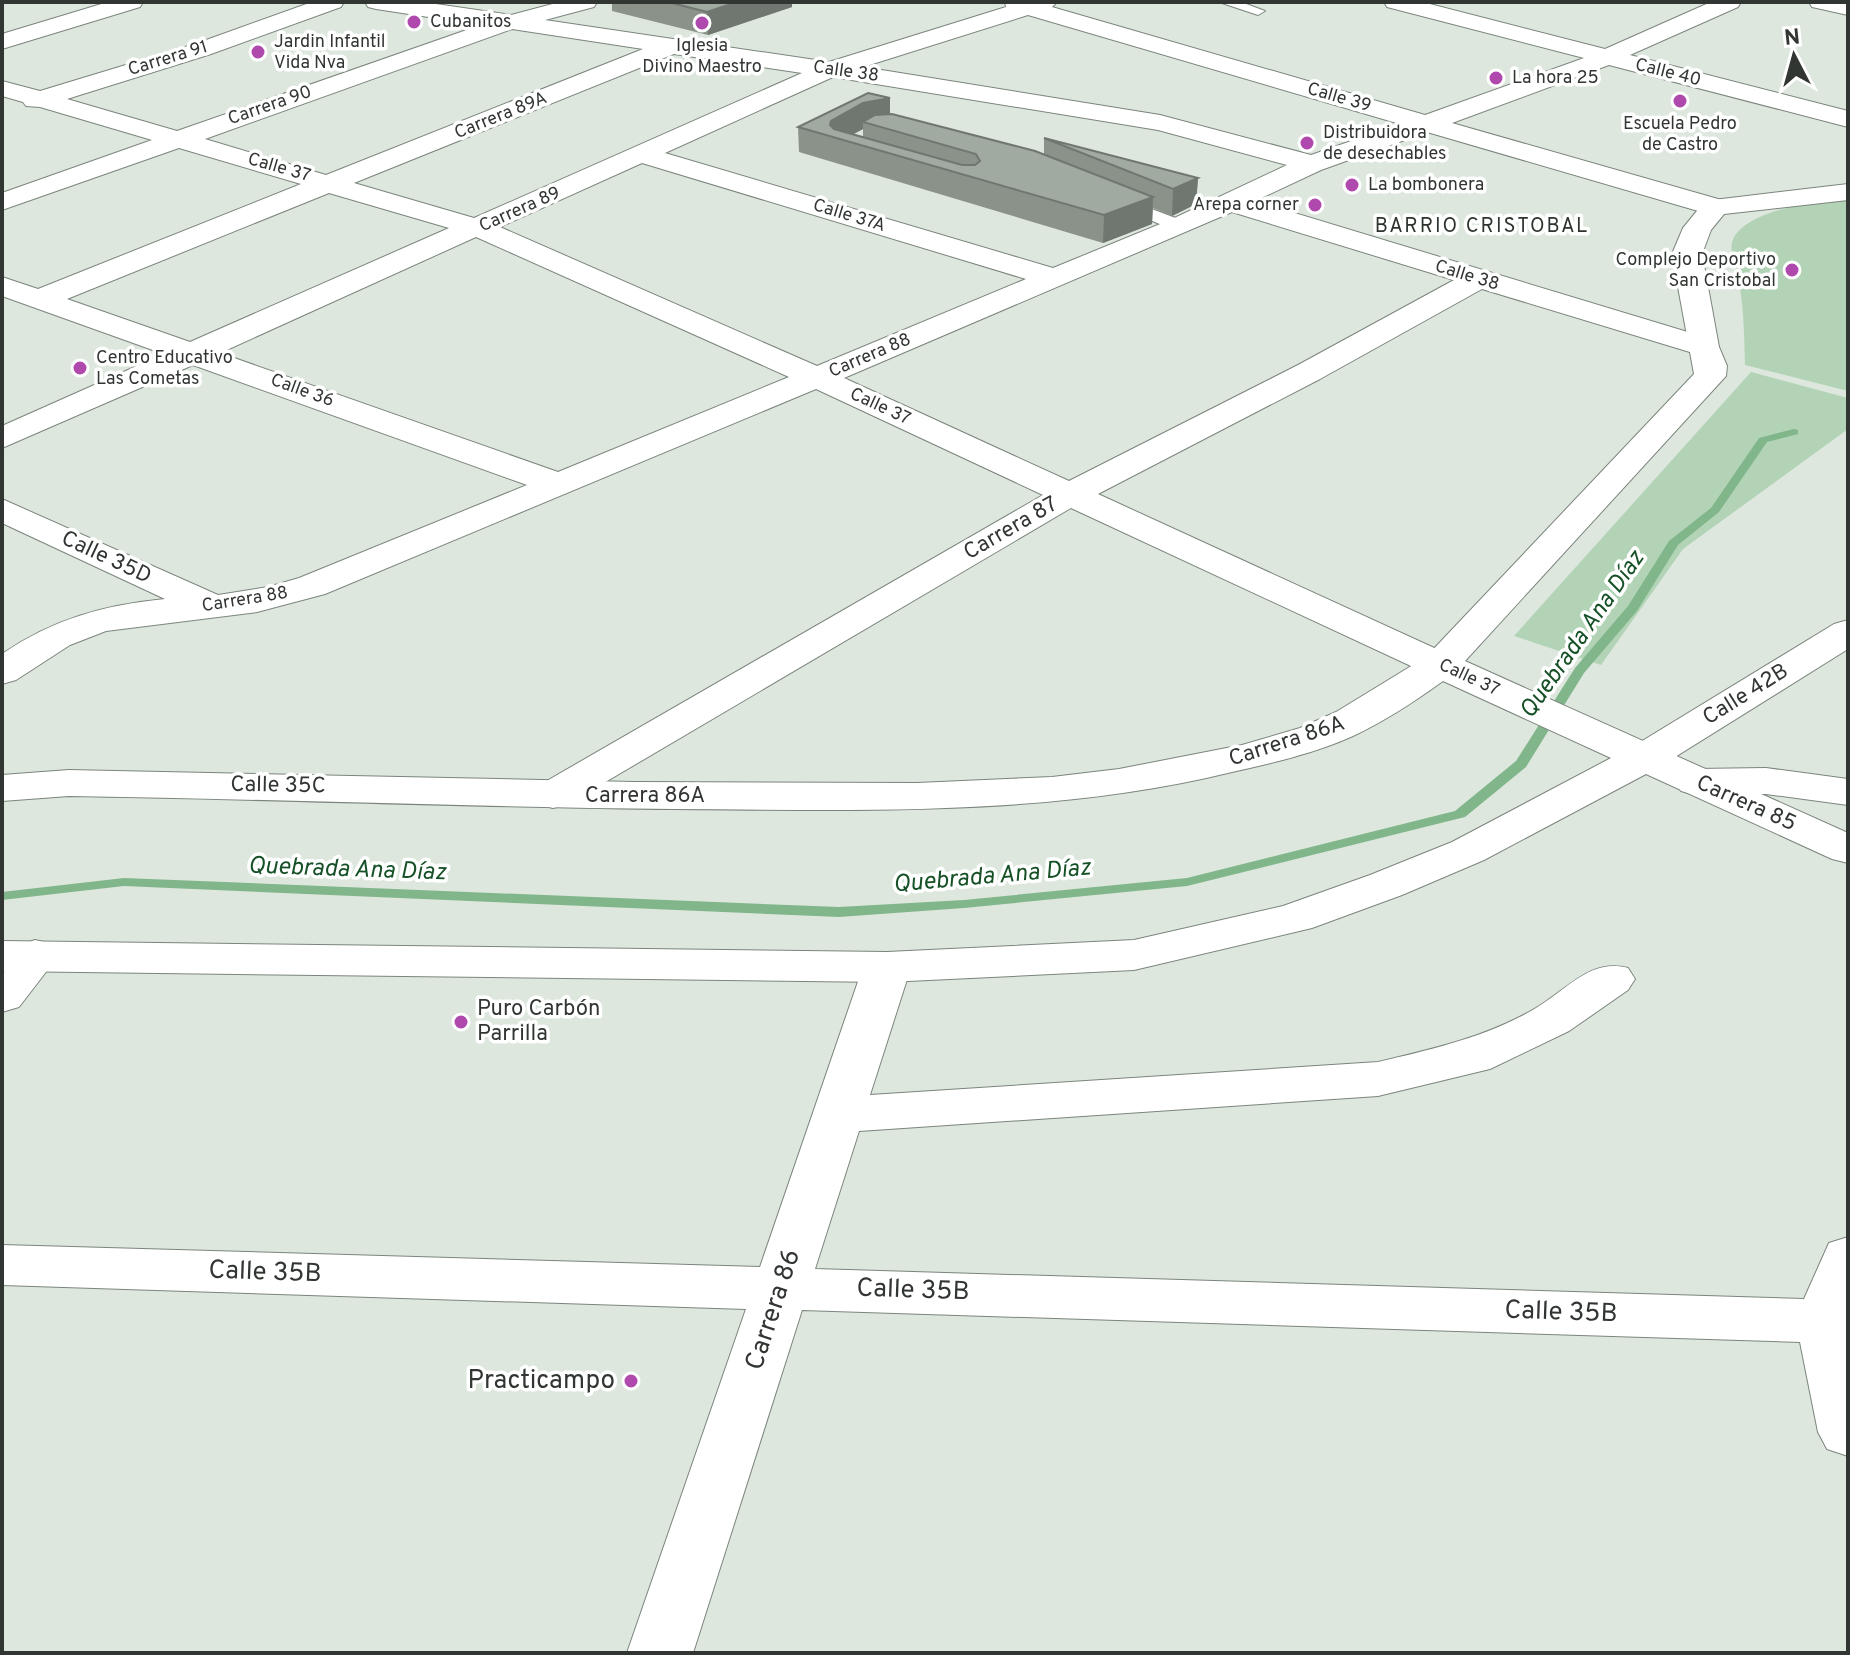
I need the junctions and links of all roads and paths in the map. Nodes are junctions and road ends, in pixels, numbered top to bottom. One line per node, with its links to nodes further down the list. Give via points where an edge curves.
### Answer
1 (132, 2): 14 (street)
2 (333, 2): 19 (street, Carrera 91)
3 (376, 2): 13 (street, Calle 38)
4 (586, 2): 13 (street, Carrera 90)
5 (1226, 2): 12 (lane)
6 (1395, 2): 16 (street, Calle 40)
7 (1433, 2): 16 (street, Calle 40)
8 (1730, 2): 16 (street, Carrera 88)
9 (1820, 2): 11 (street)
10 (1028, 4): 17 (street, Carrera 89); 23 (street, Calle 39)
11 (1848, 8)
12 (1258, 11)
13 (505, 24): 15 (street, Calle 38); 24 (street, Carrera 90)
14 (2, 42)
15 (667, 48): 17 (street, Calle 38); 27 (street, Carrera 89A)
16 (1614, 54): 20 (street, Calle 40); 22 (street, Calle 40); 23 (street, Carrera 88)
17 (829, 70): 25 (street, Carrera 89); 26 (street, Calle 38, via 1160,123)
18 (2, 88): 19 (street, Calle 37)
19 (39, 99): 21 (street, Carrera 91); 24 (street, Calle 37)
20 (1848, 108)
21 (2, 112)
22 (1848, 119)
23 (1424, 124): 26 (street, Carrera 88); 32 (street, Calle 39)
24 (176, 139): 27 (street, Calle 37); 30 (street, Carrera 90)
25 (643, 155): 34 (street, Carrera 89); 35 (street, Calle 37A)
26 (1312, 164): 31 (street, Carrera 88)
27 (334, 184): 34 (street, Calle 37); 38 (street, Carrera 89A)
28 (1848, 192): 32 (street)
29 (1098, 193): 33 (lane)
30 (2, 202)
31 (1232, 203): 33 (street, Carrera 88); 36 (street, Calle 38)
32 (1715, 207): 39 (street, Carrera 86A, via 1697,228 1687,254)
33 (1180, 226): 35 (street, Carrera 88)
34 (479, 228): 40 (street, Carrera 89); 41 (street, Calle 37)
35 (1054, 278): 41 (street, Carrera 88)
36 (1477, 280): 39 (street, Calle 38); 44 (street, Carrera 87)
37 (2, 286): 38 (street, Calle 36)
38 (39, 299): 40 (street, Calle 36)
39 (1703, 347): 48 (street, Carrera 86A, via 1710,376)
40 (196, 353): 42 (street, Carrera 89); 43 (street, Calle 36)
41 (818, 378): 43 (street, Carrera 88); 44 (street, Calle 37)
42 (2, 438)
43 (555, 483): 46 (street, Carrera 88, via 295,592)
44 (1070, 494): 48 (street, Calle 37); 54 (street, Carrera 87)
45 (2, 510): 46 (street, Calle 35D)
46 (211, 606): 49 (street, Carrera 88, via 75,628)
47 (1848, 632): 50 (street, Calle 42B)
48 (1440, 665): 50 (street, Calle 37); 54 (street, Carrera 86A, via 1349,722 1297,743 1193,772 1121,784 905,796)
49 (2, 672)
50 (1627, 750): 51 (street, Carrera 85); 57 (street, via 1468,851 1296,918 1134,955)
51 (1696, 782): 53 (street, via 1766,781); 55 (street, Carrera 85)
52 (2, 788): 54 (street, Calle 35C, via 69,783)
53 (1848, 792)
54 (553, 795)
55 (1848, 850)
56 (19, 955): 57 (street); 59 (street)
57 (887, 967): 60 (street, Carrera 86)
58 (1611, 979): 60 (street, via 1552,1020 1472,1057 1378,1079)
59 (2, 996)
60 (838, 1115): 63 (street, Carrera 86)
61 (1848, 1257): 64 (street)
62 (2, 1265): 63 (street, Calle 35B)
63 (781, 1287): 64 (street, Calle 35B); 66 (street, Carrera 86)
64 (1824, 1321): 65 (street)
65 (1848, 1432)
66 (660, 1653)

